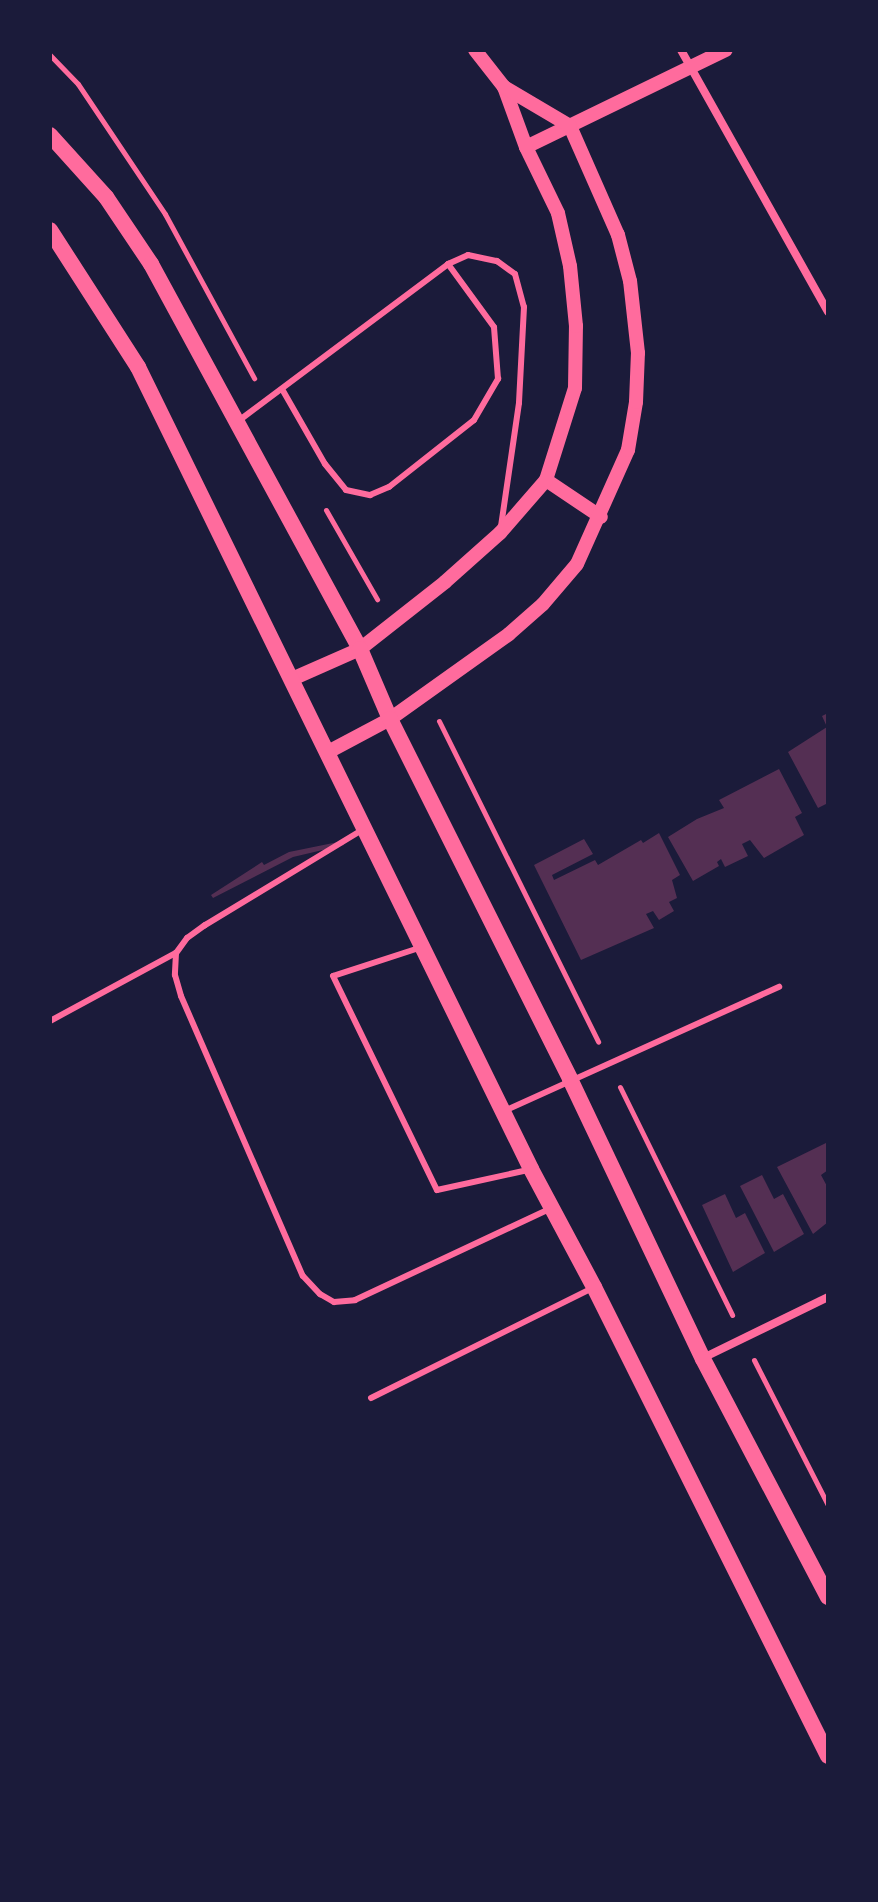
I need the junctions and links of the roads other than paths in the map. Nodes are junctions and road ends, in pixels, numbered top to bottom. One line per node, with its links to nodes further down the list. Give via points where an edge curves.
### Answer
1 (475, 50): 5 (street)
2 (681, 50): 4 (street)
3 (726, 50): 4 (street)
4 (692, 68): 6 (street); 11 (street)
5 (504, 87): 6 (street); 8 (street)
6 (570, 126): 8 (street); 15 (street, via 618,235 636,320 636,402 628,450)
7 (50, 135): 13 (main road, via 106,197 151,264)
8 (526, 147): 14 (street, via 558,213 576,326 575,388)
9 (50, 230): 18 (main road, via 138,367)
10 (448, 264): 12 (lane); 12 (lane, via 494,327 498,379 474,420 389,487 370,495 346,490); 16 (lane, via 468,255 497,261 515,274 524,307 519,403)
11 (828, 312)
12 (282, 389): 13 (lane)
13 (237, 422): 17 (main road)
14 (546, 480): 15 (street); 16 (street)
15 (601, 517): 19 (street, via 577,564 543,604)
16 (500, 533): 17 (street)
17 (360, 649): 18 (street); 19 (main road)
18 (292, 679): 20 (main road)
19 (390, 719): 20 (street); 26 (main road)
20 (328, 752): 21 (main road)
21 (366, 829): 22 (main road); 23 (lane, via 205,925)
22 (424, 946): 27 (main road); 28 (lane, via 333,976 437,1190)
23 (176, 953): 25 (lane); 29 (lane, via 181,996 303,1276 320,1294 334,1302 355,1300)
24 (779, 987): 26 (lane)
25 (50, 1021)
26 (570, 1079): 27 (lane); 32 (main road)
27 (504, 1111): 28 (main road)
28 (531, 1169): 29 (main road)
29 (551, 1208): 30 (main road)
30 (594, 1287): 33 (lane); 35 (main road)
31 (828, 1297): 32 (street)
32 (703, 1359): 34 (main road)
33 (371, 1398)
34 (828, 1597)
35 (828, 1756)

